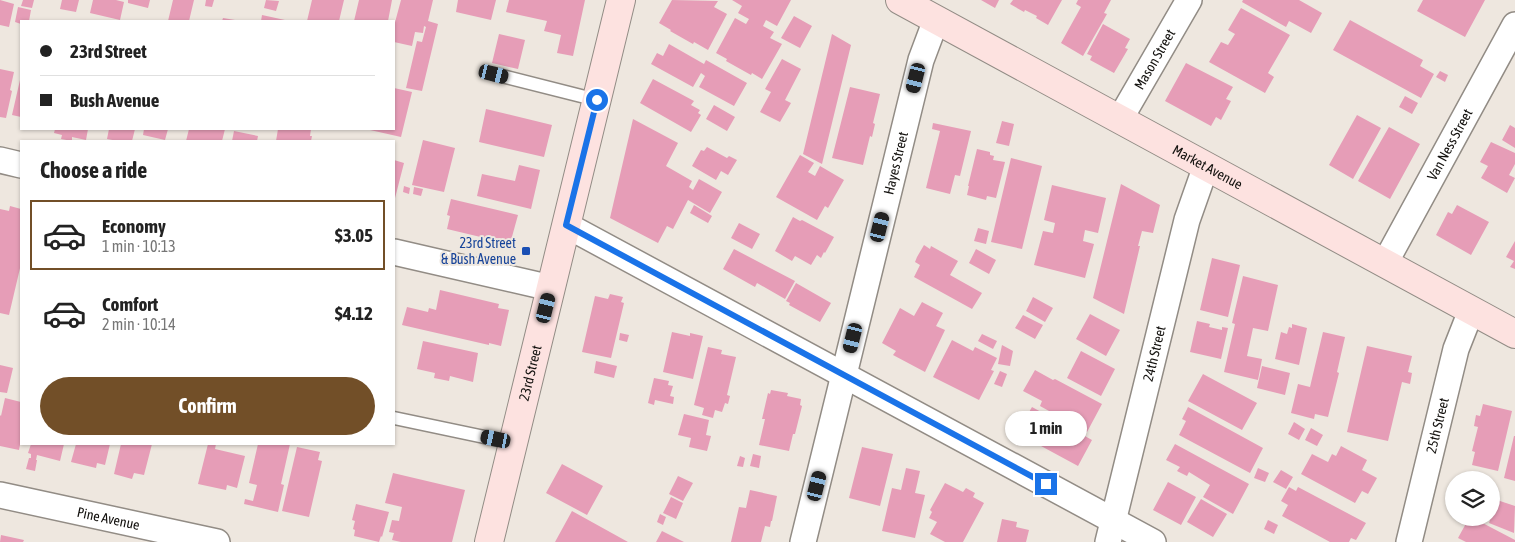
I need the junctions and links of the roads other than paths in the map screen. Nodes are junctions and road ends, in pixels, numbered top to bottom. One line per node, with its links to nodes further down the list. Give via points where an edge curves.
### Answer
1 (621, 0): 7 (street, 23rd Street)
2 (900, 0): 4 (street, Market Avenue)
3 (1189, 0): 8 (street, Mason Street)
4 (936, 20): 8 (street, Market Avenue); 18 (street, Hayes Street, via 921,60)
5 (1515, 25): 14 (street, Van Ness Street)
6 (494, 74): 7 (lane)
7 (597, 100): 12 (street, 23rd Street)
8 (1120, 120): 11 (street, Market Avenue)
9 (0, 160): 10 (street)
10 (20, 165)
11 (1206, 166): 14 (street, Market Avenue); 22 (street, 24th Street, via 1186,220)
12 (566, 225): 15 (street, 23rd Street); 18 (street)
13 (395, 252): 15 (street)
14 (1385, 263): 16 (street, Market Avenue)
15 (551, 288): 20 (street, 23rd Street)
16 (1471, 311): 17 (street, Market Avenue); 27 (street, 25th Street, via 1456,349)
17 (1515, 334)
18 (844, 375): 22 (street); 25 (street, Hayes Street)
19 (395, 418): 20 (lane)
20 (513, 443): 24 (street, 23rd Street)
21 (0, 495): 23 (street, Pine Avenue)
22 (1110, 531): 26 (street)
23 (216, 542)
24 (489, 542)
25 (804, 542)
26 (1153, 542)
27 (1410, 542)

